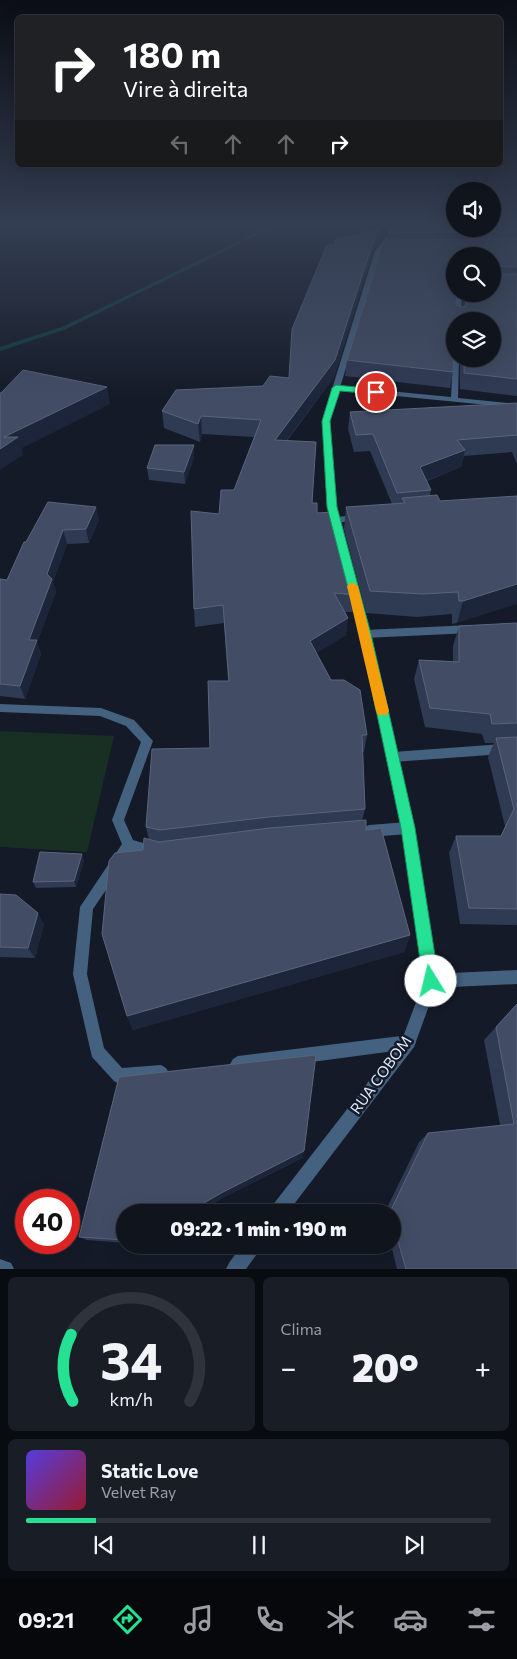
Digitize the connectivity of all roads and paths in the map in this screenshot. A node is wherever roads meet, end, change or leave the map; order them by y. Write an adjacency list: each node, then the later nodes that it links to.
1 (372, 282): 3 (street)
2 (456, 367): 4 (street)
3 (336, 388): 4 (street); 7 (street)
4 (454, 400): 5 (street)
5 (517, 406)
6 (373, 517): 7 (street)
7 (335, 520): 8 (street)
8 (340, 539)
9 (348, 567): 11 (street, RUA COBOM)
10 (479, 628): 11 (street)
11 (365, 634): 14 (street, RUA COBOM)
12 (0, 708): 17 (street)
13 (517, 748): 14 (street)
14 (393, 757): 15 (street, RUA COBOM)
15 (408, 828): 16 (street); 20 (street, RUA COBOM)
16 (358, 832)
17 (129, 845): 18 (street); 23 (street)
18 (172, 852)
19 (517, 977): 20 (street)
20 (431, 981): 21 (street, RUA COBOM)
21 (409, 1042): 22 (street); 24 (street, RUA COBOM)
22 (226, 1065)
23 (178, 1072)
24 (284, 1204)
25 (246, 1254): 28 (street)
26 (0, 1268): 27 (street)
27 (5, 1269)
28 (235, 1269)

